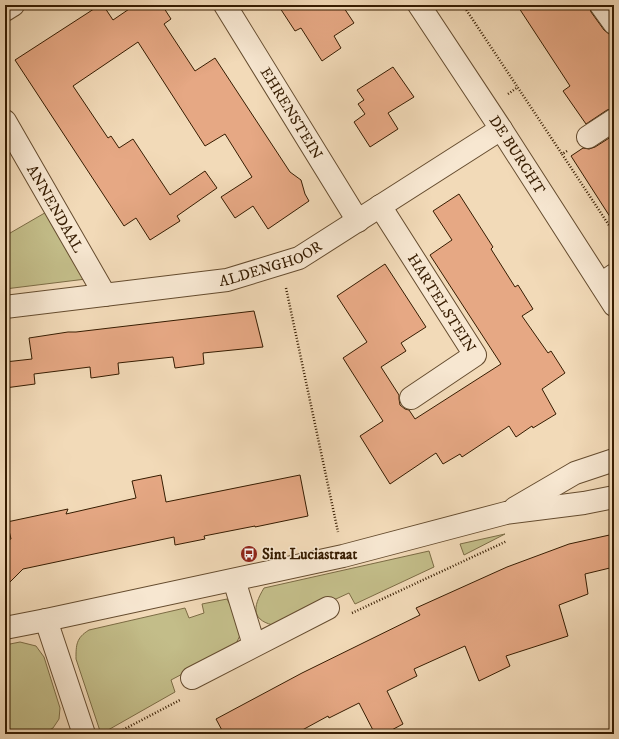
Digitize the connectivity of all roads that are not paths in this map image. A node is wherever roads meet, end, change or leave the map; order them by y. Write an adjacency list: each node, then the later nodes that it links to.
1 (13, 5): 5 (street)
2 (225, 5): 12 (street, EHRENSTEIN)
3 (419, 5): 9 (street, DE BURCHT)
4 (601, 5): 6 (street)
5 (5, 10)
6 (614, 23)
7 (614, 120): 10 (street)
8 (5, 121): 14 (street, ANNENDAAL)
9 (501, 129): 11 (street, ALDENGHOOR); 13 (street, DE BURCHT)
10 (588, 137)
11 (380, 206): 12 (street, ALDENGHOOR); 17 (street, HARTELSTEIN)
12 (358, 221): 14 (street, ALDENGHOOR)
13 (607, 280): 15 (street, DE BURCHT)
14 (105, 295): 16 (street, ALDENGHOOR)
15 (614, 305)
16 (5, 307)
17 (411, 398)
18 (614, 460): 20 (street)
19 (614, 497): 20 (street)
20 (506, 513): 21 (street)
21 (234, 580): 23 (street); 25 (street)
22 (328, 608): 25 (street)
23 (46, 620): 24 (street); 27 (street)
24 (5, 628)
25 (254, 645): 26 (street)
26 (192, 678)
27 (82, 733)

